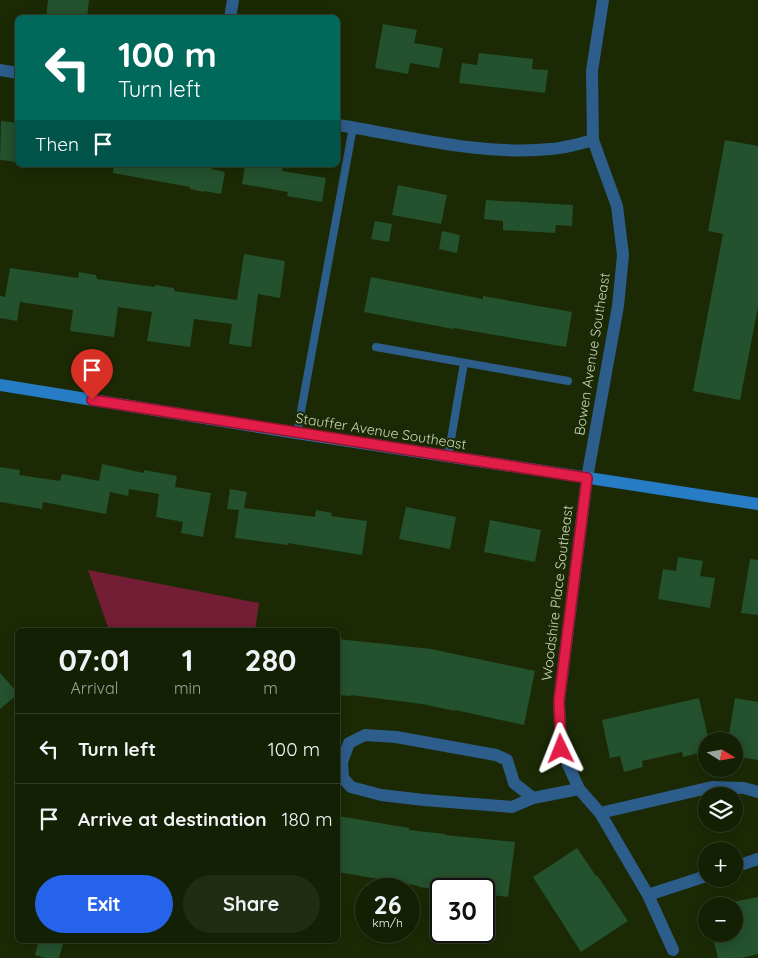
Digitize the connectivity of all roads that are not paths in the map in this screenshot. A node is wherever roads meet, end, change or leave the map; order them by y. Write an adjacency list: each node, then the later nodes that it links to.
1 (233, 0): 3 (street)
2 (603, 0): 8 (street, Bowen Avenue Southeast)
3 (230, 15)
4 (0, 70): 5 (street)
5 (15, 73)
6 (340, 125): 7 (street)
7 (353, 128): 8 (street); 13 (lane)
8 (593, 140): 15 (street, Bowen Avenue Southeast)
9 (376, 347): 10 (lane)
10 (464, 363): 11 (lane); 14 (lane)
11 (568, 381)
12 (0, 385): 13 (street, Stauffer Avenue Southeast)
13 (297, 433): 14 (street, Stauffer Avenue Southeast)
14 (448, 457): 15 (street, Stauffer Avenue Southeast)
15 (587, 478): 16 (street, Stauffer Avenue Southeast); 17 (street, Woodshire Place Southeast)
16 (758, 504)
17 (579, 788): 19 (street); 20 (street, Woodshire Place Southeast)
18 (758, 792): 20 (street)
19 (533, 798): 19 (street)
20 (600, 813): 24 (street, Woodshire Place Southeast)
21 (758, 859): 22 (street)
22 (743, 864)
23 (698, 879): 24 (street)
24 (648, 895): 25 (street, Woodshire Place Southeast)
25 (675, 954): 26 (street, Woodshire Place Southeast)
26 (662, 958)

